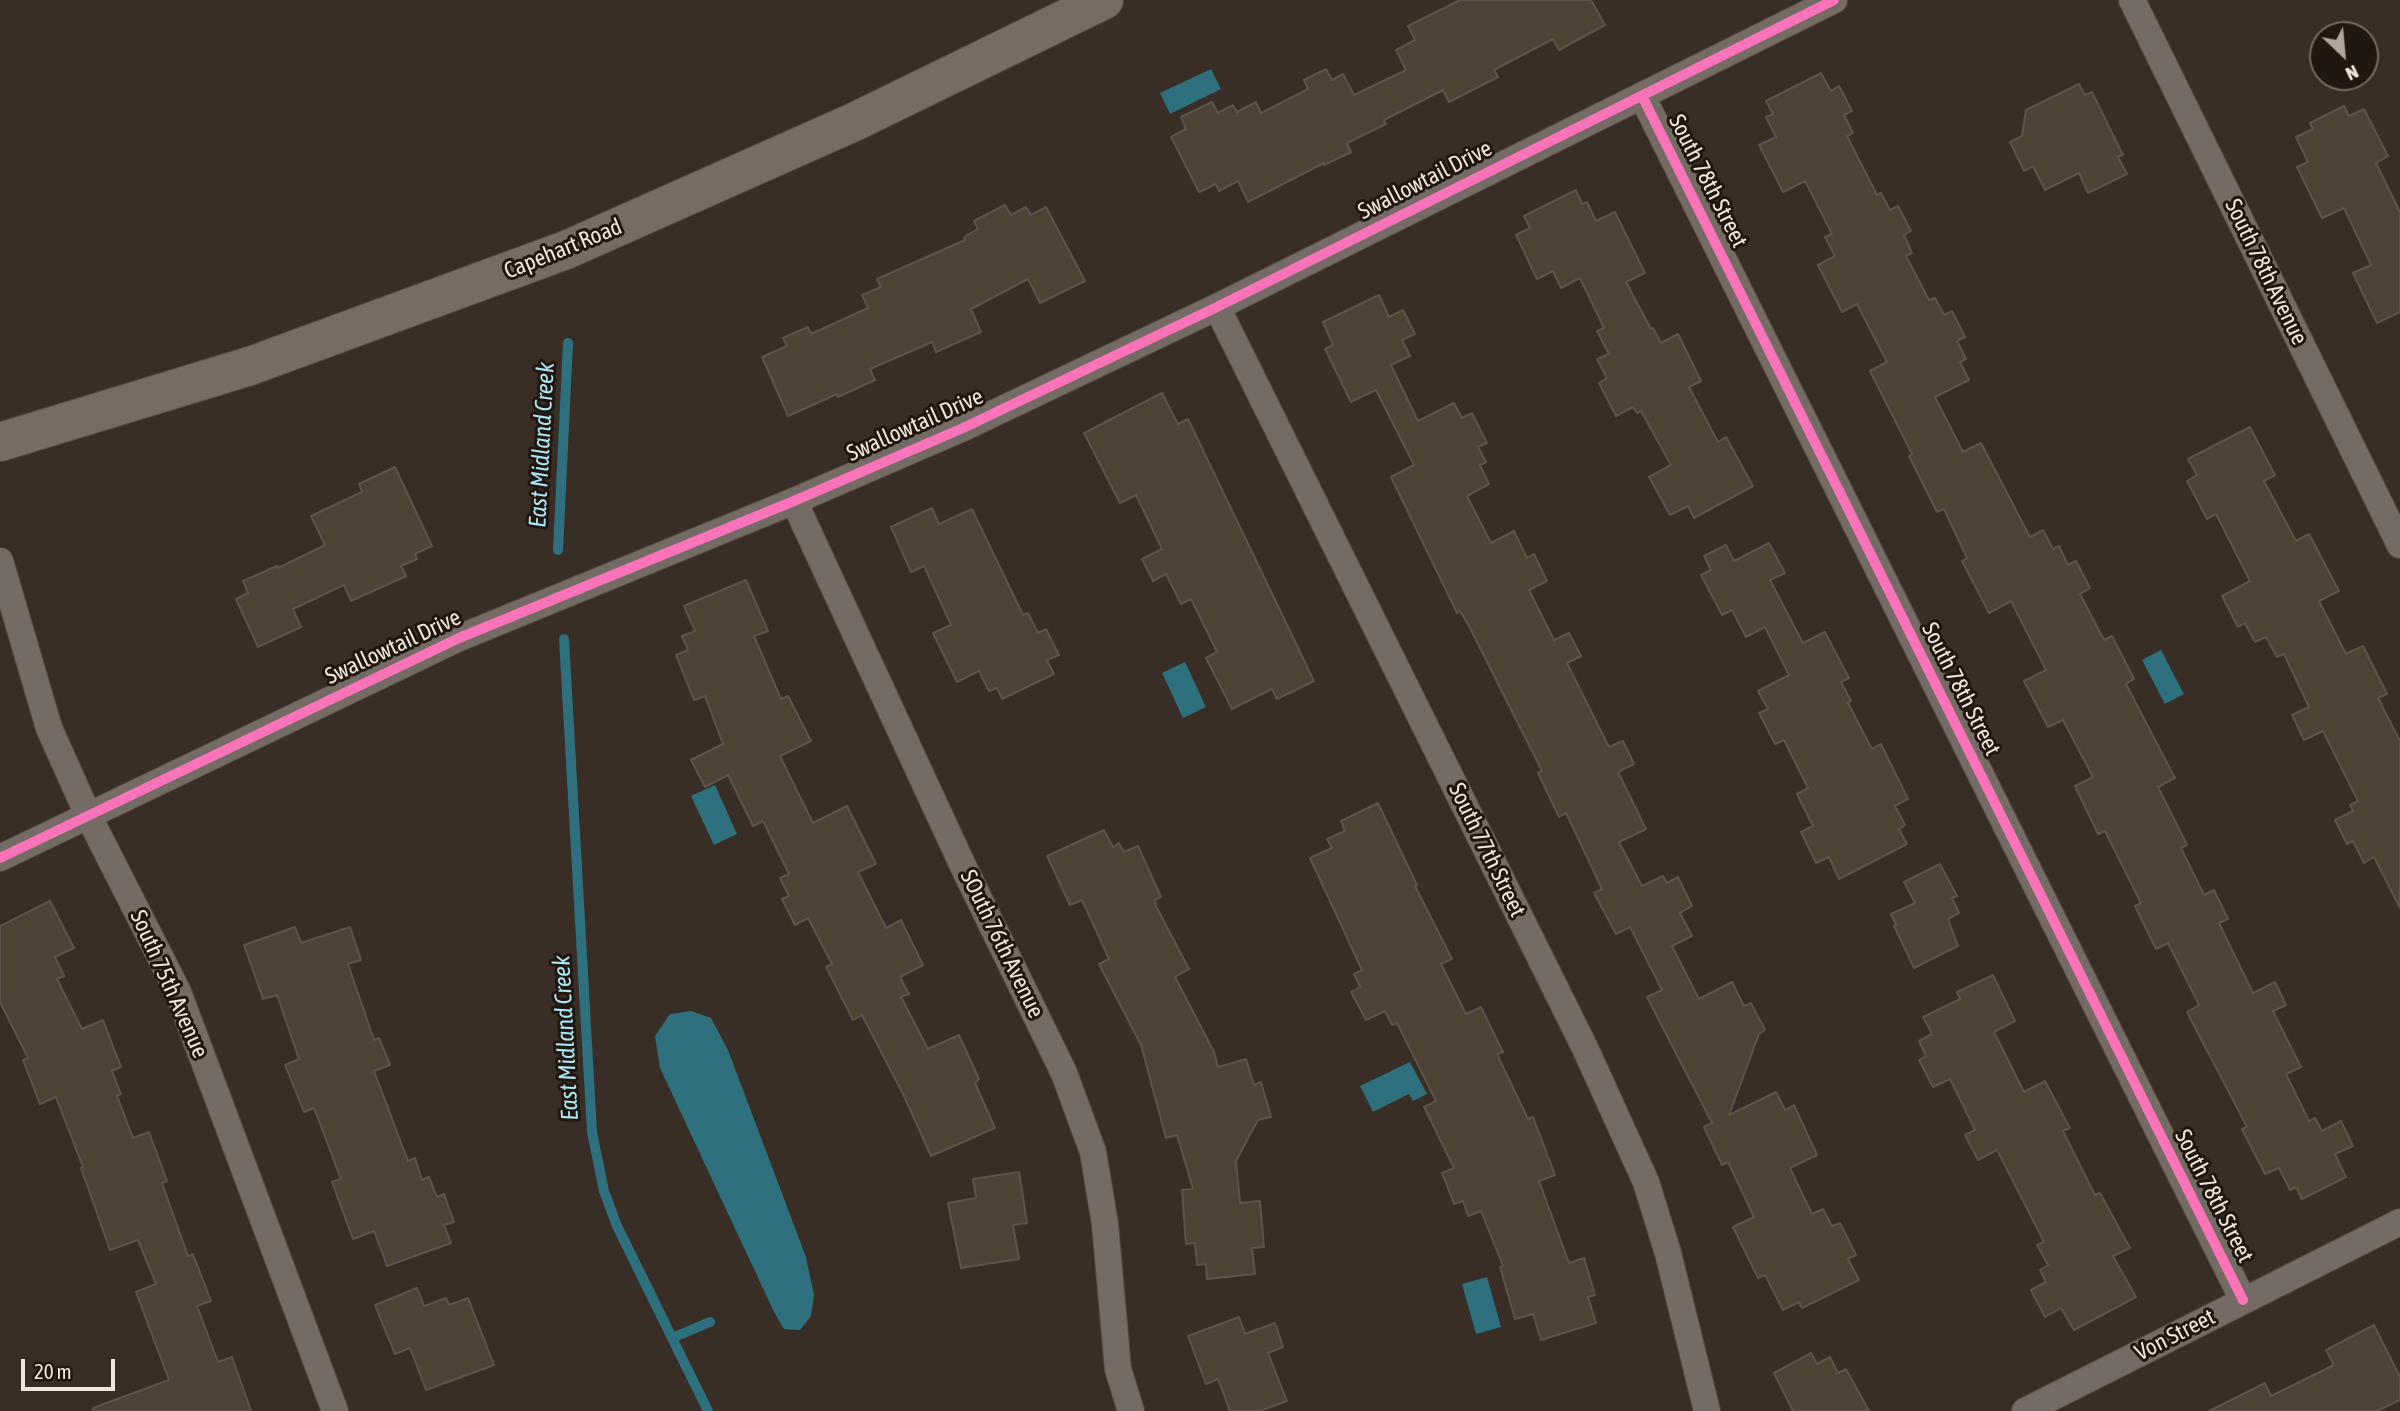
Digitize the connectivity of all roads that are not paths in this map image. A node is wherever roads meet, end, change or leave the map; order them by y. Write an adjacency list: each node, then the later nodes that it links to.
1 (1104, 0): 6 (street, Capehart Road)
2 (1834, 0): 4 (street, Swallowtail Drive)
3 (2132, 0): 8 (street, South 78th Avenue)
4 (1642, 96): 5 (street, Swallowtail Drive); 13 (street, South 78th Street)
5 (1217, 307): 7 (street, Swallowtail Drive); 16 (street, South 77th Street)
6 (0, 442)
7 (794, 501): 10 (street, Swallowtail Drive); 15 (street, SOuth 76th Avenue)
8 (2400, 545)
9 (0, 561): 10 (street, South 75th Avenue)
10 (88, 815): 11 (street, Swallowtail Drive); 14 (street, South 75th Avenue)
11 (0, 858)
12 (2400, 1222): 13 (street, Von Street)
13 (2243, 1300): 17 (street, Von Street)
14 (335, 1411)
15 (1131, 1411)
16 (1707, 1411)
17 (2025, 1411)

